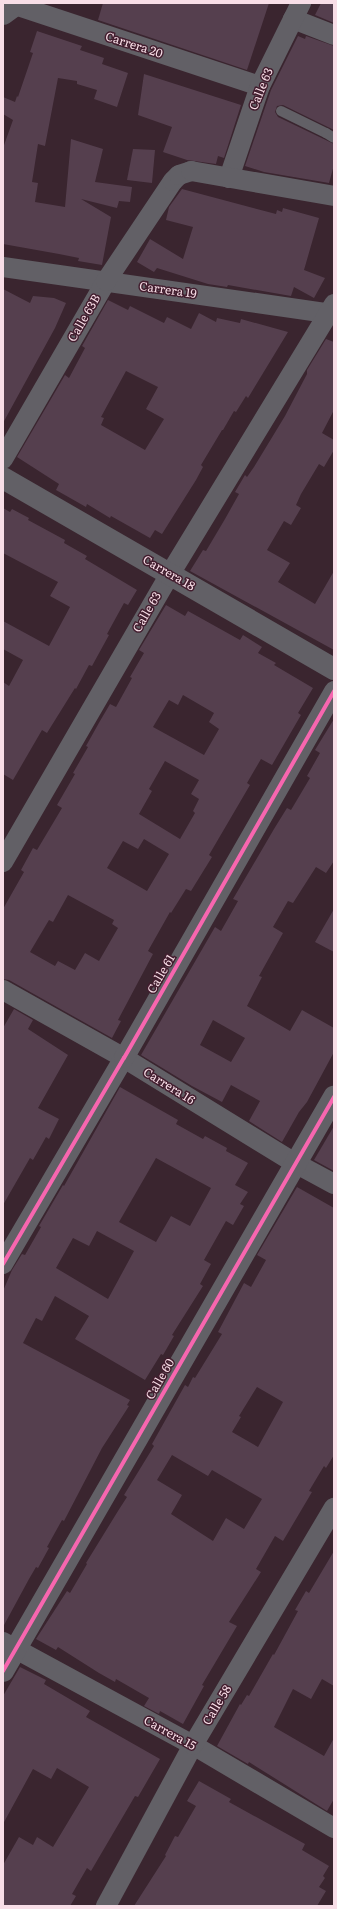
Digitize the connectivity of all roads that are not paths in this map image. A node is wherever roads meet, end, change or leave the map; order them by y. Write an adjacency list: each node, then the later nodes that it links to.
1 (12, 7): 4 (street, Carrera 20)
2 (297, 11): 3 (street); 4 (street, Calle 63)
3 (334, 35)
4 (260, 86): 7 (street, Calle 63)
5 (281, 111): 6 (lane)
6 (334, 138)
7 (229, 178): 8 (street); 10 (street, Calle 63B)
8 (334, 196)
9 (3, 266): 10 (street, Carrera 19)
10 (106, 281): 11 (street, Carrera 19); 12 (street, Calle 63B)
11 (333, 310): 14 (street, Calle 63)
12 (3, 459)
13 (3, 478): 14 (street, Carrera 18)
14 (170, 574): 15 (street, Carrera 18); 17 (street, Calle 63)
15 (334, 669)
16 (334, 691): 19 (street, Calle 61)
17 (3, 862)
18 (3, 990): 19 (street, Carrera 16)
19 (124, 1058): 21 (street, Carrera 16); 23 (street, Calle 61)
20 (334, 1097): 21 (street, Calle 60)
21 (295, 1163): 22 (street, Carrera 16); 25 (street, Calle 60)
22 (334, 1184)
23 (3, 1264)
24 (334, 1508): 27 (street, Calle 58)
25 (9, 1645): 26 (street, Calle 60); 27 (street, Carrera 15)
26 (3, 1671)
27 (194, 1745): 28 (street, Carrera 15); 29 (street, Calle 58)
28 (334, 1828)
29 (106, 1906)

